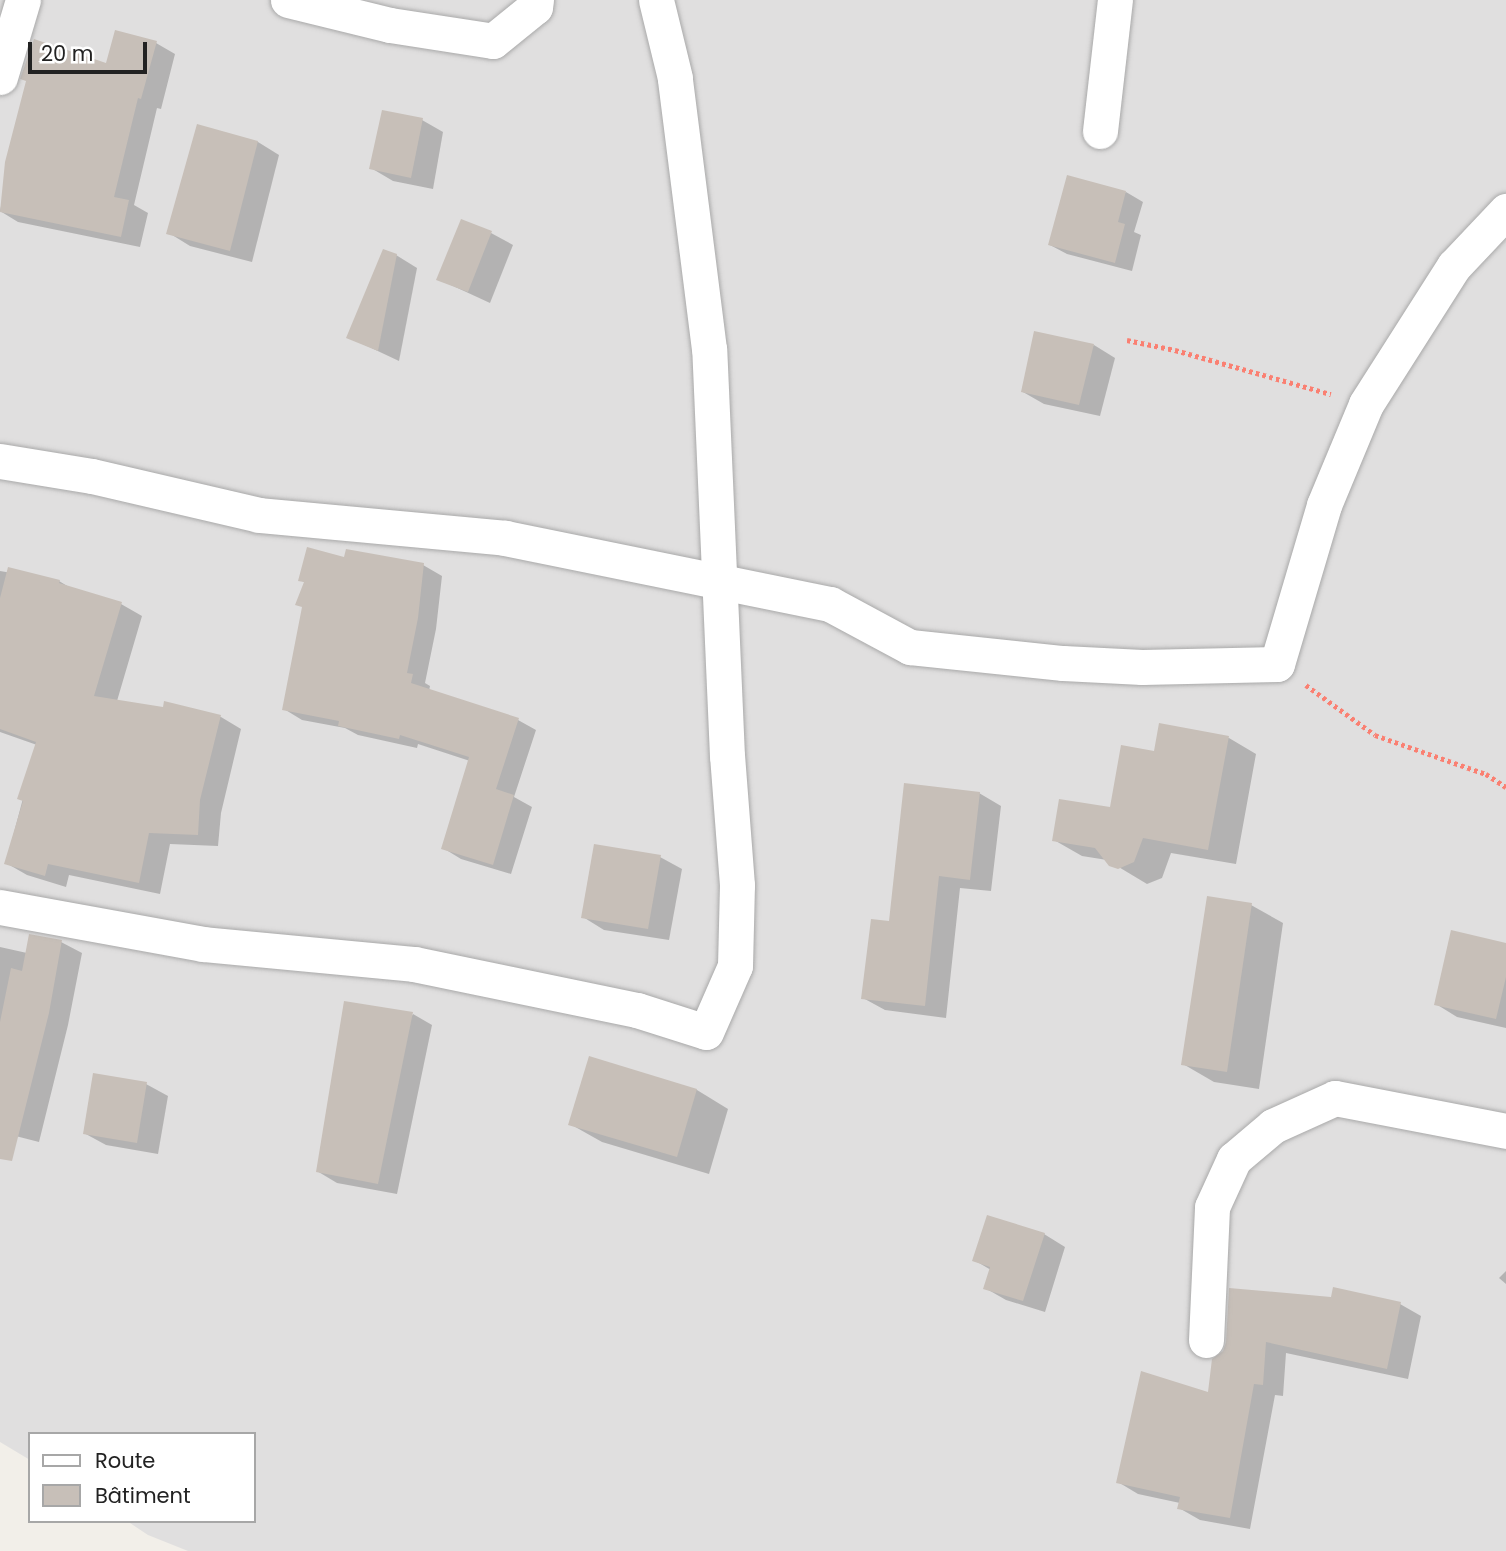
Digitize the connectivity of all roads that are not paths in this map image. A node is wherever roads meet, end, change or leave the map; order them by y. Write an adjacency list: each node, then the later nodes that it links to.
1 (23, 0): 6 (street)
2 (288, 0): 3 (street)
3 (536, 0)
4 (656, 0): 10 (street)
5 (1115, 0): 7 (street)
6 (0, 77)
7 (1100, 131)
8 (1506, 211): 10 (street)
9 (0, 461): 10 (street)
10 (721, 583): 11 (street)
11 (0, 907)
12 (1506, 1131): 13 (street)
13 (1206, 1339)

